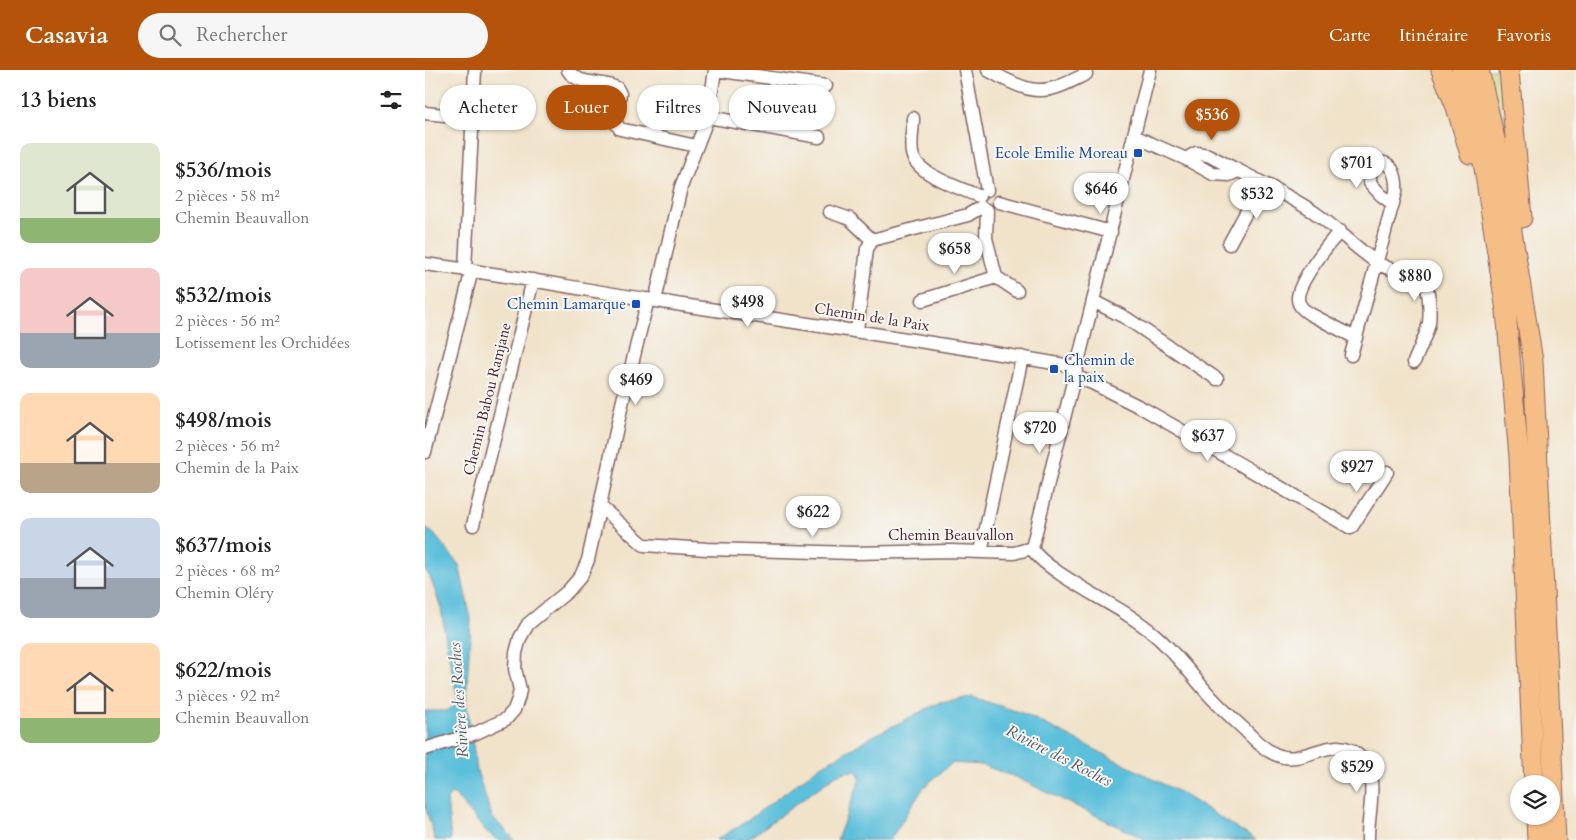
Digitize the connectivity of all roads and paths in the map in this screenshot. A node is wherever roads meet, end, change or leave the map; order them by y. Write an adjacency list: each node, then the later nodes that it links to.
1 (475, 70): 12 (street)
2 (568, 70): 23 (street)
3 (715, 70): 13 (street); 14 (street)
4 (965, 70): 25 (street)
5 (988, 70): 11 (street)
6 (1150, 70): 21 (street, Chemin Beauvallon)
7 (1441, 70): 41 (highway)
8 (1461, 70): 41 (highway)
9 (1479, 70): 46 (highway)
10 (1509, 70): 46 (highway)
11 (1086, 74)
12 (474, 85)
13 (713, 85)
14 (819, 85)
15 (425, 113): 16 (street)
16 (440, 115)
17 (913, 118): 25 (street)
18 (719, 119): 22 (street)
19 (473, 130): 34 (street)
20 (703, 130): 23 (street)
21 (1134, 136): 24 (street); 29 (street, Chemin Beauvallon)
22 (819, 137)
23 (696, 146): 38 (street)
24 (1262, 183): 28 (street); 31 (street)
25 (984, 201): 29 (street); 30 (street); 35 (street)
26 (1393, 204): 32 (street)
27 (830, 212): 30 (street)
28 (1340, 231): 32 (street); 43 (street)
29 (1111, 232): 40 (street, Chemin Beauvallon)
30 (872, 240): 42 (street)
31 (1229, 244)
32 (1377, 263): 43 (street); 47 (street)
33 (425, 264): 34 (street, Chemin de la Paix)
34 (468, 270): 36 (street, Chemin de la Paix); 50 (street)
35 (996, 277): 37 (street); 39 (street)
36 (533, 280): 38 (street, Chemin de la Paix); 53 (street, Chemin Babou Ramjane)
37 (1017, 291)
38 (652, 300): 42 (street, Chemin de la Paix); 52 (street)
39 (923, 300)
40 (1093, 301): 48 (street, Chemin Beauvallon); 49 (street)
41 (1506, 311): 57 (highway)
42 (857, 330): 45 (street, Chemin de la Paix)
43 (1356, 338): 44 (street)
44 (1351, 356)
45 (1022, 357): 48 (street, Chemin de la Paix); 55 (street)
46 (1533, 361): 61 (highway)
47 (1414, 362)
48 (1075, 371): 51 (street, Chemin de la Paix); 54 (street, Chemin Beauvallon)
49 (1217, 379)
50 (425, 452)
51 (1387, 472)
52 (601, 507): 55 (street, Chemin Beauvallon); 56 (street)
53 (473, 525)
54 (1032, 548): 55 (street, Chemin Beauvallon); 59 (street)
55 (981, 552)
56 (425, 750)
57 (1535, 775)
58 (1536, 825): 60 (highway)
59 (1368, 840)
60 (1537, 840)
61 (1557, 840)

